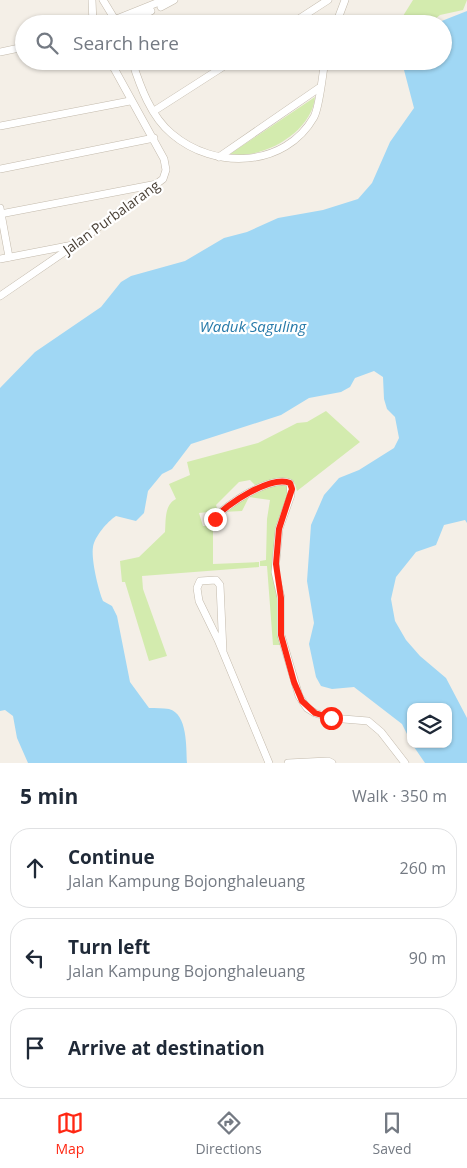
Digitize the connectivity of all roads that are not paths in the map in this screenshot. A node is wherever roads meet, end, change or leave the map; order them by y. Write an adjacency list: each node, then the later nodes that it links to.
1 (92, 0): 7 (street)
2 (103, 0): 8 (street)
3 (164, 0): 9 (street)
4 (174, 0): 10 (street)
5 (328, 0): 11 (street)
6 (345, 0): 12 (street)
7 (93, 15)
8 (113, 15)
9 (133, 15)
10 (136, 15)
11 (305, 15)
12 (339, 15)
13 (15, 44): 14 (street)
14 (0, 47)
15 (15, 49): 16 (street)
16 (0, 52)
17 (114, 70): 22 (street, Jalan Purbalarang)
18 (135, 70): 23 (street)
19 (218, 70): 23 (street)
20 (323, 70): 21 (street)
21 (319, 88): 26 (street); 26 (street)
22 (130, 101): 24 (street); 25 (street, Jalan Purbalarang)
23 (154, 111): 26 (street)
24 (0, 126)
25 (154, 138): 27 (street); 28 (street, Jalan Purbalarang)
26 (218, 157)
27 (0, 169)
28 (160, 183): 29 (street); 30 (street, Jalan Purbalarang)
29 (0, 212): 31 (street)
30 (76, 244): 31 (street); 33 (street, Jalan Purbalarang)
31 (10, 257): 32 (street)
32 (0, 259)
33 (0, 296)
34 (215, 519): 39 (street)
35 (223, 652): 35 (street); 36 (street)
36 (269, 763)
37 (288, 763): 38 (street)
38 (332, 763)
39 (405, 763)

